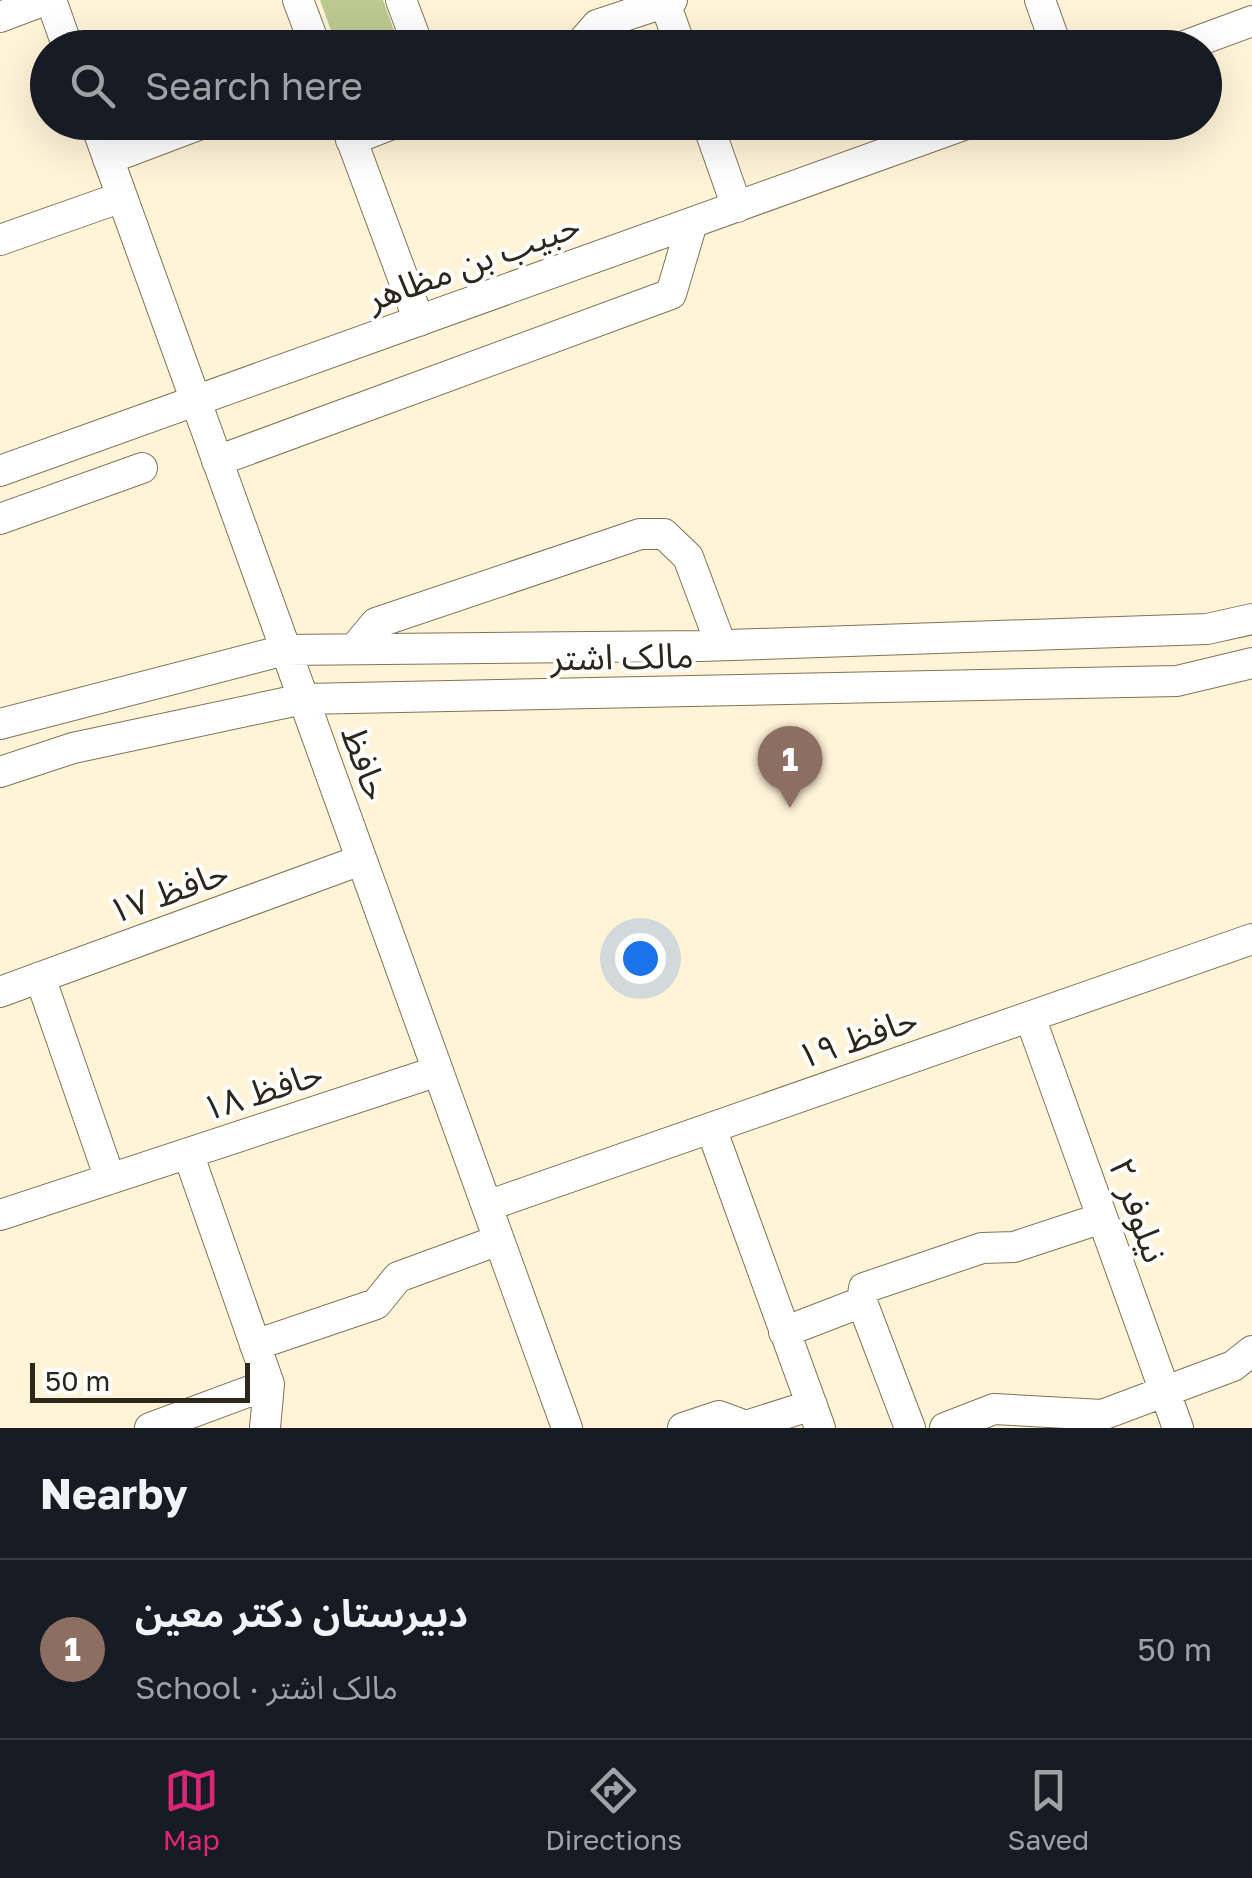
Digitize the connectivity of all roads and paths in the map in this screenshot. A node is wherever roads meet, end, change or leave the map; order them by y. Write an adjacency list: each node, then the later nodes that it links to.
1 (48, 0): 6 (street); 8 (street)
2 (298, 0): 9 (street)
3 (402, 0): 10 (street)
4 (1040, 0): 13 (street)
5 (667, 1): 11 (street); 12 (street)
6 (0, 17)
7 (1252, 20): 14 (street)
8 (60, 30)
9 (309, 30)
10 (413, 30)
11 (593, 30)
12 (676, 30)
13 (1051, 30)
14 (1222, 31)
15 (101, 140): 20 (street, حافظ)
16 (158, 140): 20 (street)
17 (351, 140): 25 (street)
18 (713, 140): 22 (street)
19 (922, 140): 22 (street, حبیب بن مظاهر)
20 (108, 159): 21 (street, حافظ)
21 (122, 197): 24 (street); 26 (street, حافظ)
22 (737, 207): 23 (street, حبیب بن مظاهر)
23 (692, 223): 25 (street, حبیب بن مظاهر); 27 (street)
24 (0, 240)
25 (419, 321): 26 (street, حبیب بن مظاهر)
26 (196, 401): 27 (street, حافظ); 29 (street, حبیب بن مظاهر)
27 (217, 461): 34 (street, حافظ)
28 (142, 468): 30 (street)
29 (0, 471)
30 (0, 519)
31 (1252, 619): 32 (street, مالک اشتر)
32 (722, 646): 33 (street, مالک اشتر); 33 (street)
33 (354, 649): 34 (street, مالک اشتر)
34 (285, 650): 36 (street, حافظ); 37 (street, مالک اشتر)
35 (1252, 663): 36 (street, مالک اشتر)
36 (303, 698): 38 (street, مالک اشتر); 39 (street, حافظ)
37 (0, 724)
38 (0, 772)
39 (361, 860): 41 (street, حافظ ۱۷); 44 (street, حافظ)
40 (1252, 939): 43 (street, حافظ ۱۹)
41 (40, 977): 42 (street, حافظ ۱۷); 47 (street)
42 (0, 992)
43 (1030, 1016): 45 (street, حافظ ۱۹); 50 (street, نیلوفر ۲)
44 (438, 1072): 46 (street, حافظ ۱۸); 48 (street, حافظ)
45 (712, 1128): 48 (street, حافظ ۱۹); 53 (street)
46 (188, 1153): 47 (street, حافظ ۱۸); 54 (street)
47 (110, 1179): 49 (street, حافظ ۱۸)
48 (486, 1206): 51 (street, حافظ)
49 (0, 1214)
50 (1102, 1218): 52 (street); 57 (street, نیلوفر ۲)
51 (499, 1240): 54 (street); 61 (street, حافظ)
52 (862, 1302): 53 (street); 63 (street)
53 (784, 1332): 58 (street)
54 (255, 1345): 56 (street)
55 (1252, 1351): 57 (street)
56 (269, 1384): 59 (street); 60 (street)
57 (1165, 1392): 64 (street); 65 (street, نیلوفر ۲)
58 (816, 1417): 62 (street)
59 (150, 1428)
60 (264, 1428)
61 (566, 1428)
62 (684, 1428)
63 (910, 1428)
64 (945, 1428)
65 (1178, 1428)

